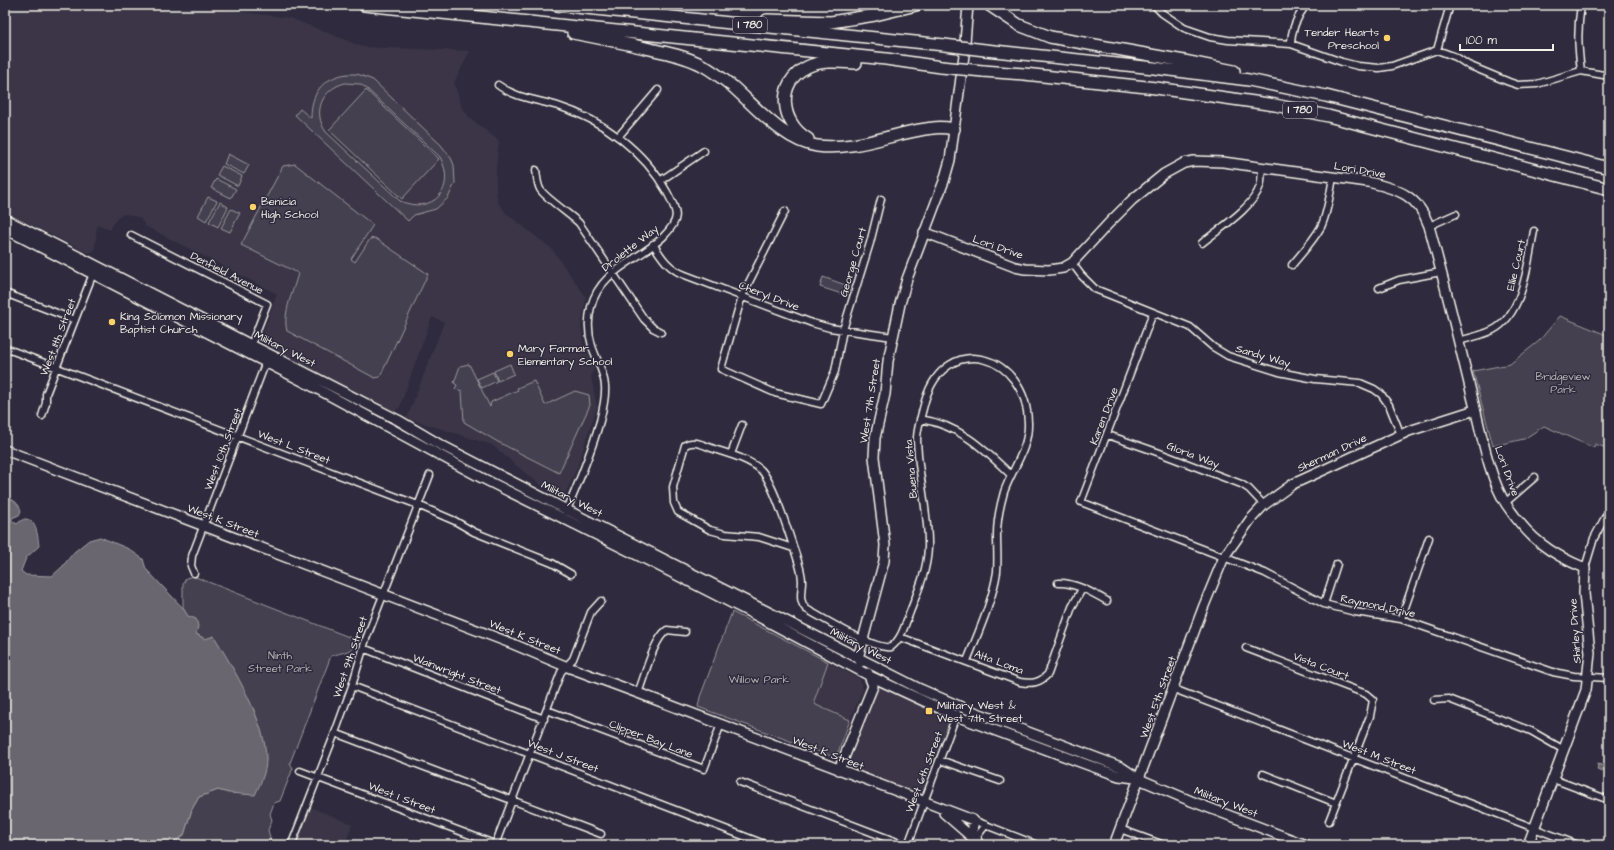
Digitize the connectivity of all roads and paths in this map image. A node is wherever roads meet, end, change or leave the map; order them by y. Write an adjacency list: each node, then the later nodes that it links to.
1 (364, 5): 11 (highway, I 780)
2 (556, 5): 10 (highway, I 780)
3 (916, 5): 10 (highway)
4 (968, 5): 20 (street, West 7th Street)
5 (989, 5): 18 (highway)
6 (1154, 5): 12 (street)
7 (1306, 5): 12 (street)
8 (1450, 5): 13 (street)
9 (1581, 5): 15 (street)
10 (678, 18): 18 (highway, I 780, bridge)
11 (516, 21): 14 (highway, I 780); 22 (highway)
12 (1291, 44): 13 (street)
13 (1437, 50): 15 (street)
14 (898, 62): 22 (highway); 29 (highway, I 780, bridge)
15 (1581, 72): 16 (street)
16 (1609, 76)
17 (498, 85): 21 (street, Drolette Way)
18 (1290, 88): 25 (highway, I 780)
19 (658, 90): 21 (street)
20 (954, 129): 22 (highway); 37 (street, West 7th Street)
21 (618, 137): 28 (street, Drolette Way)
22 (825, 146)
23 (704, 151): 28 (street)
24 (1262, 167): 27 (street, Lori Drive); 39 (street); 41 (street, Lori Drive)
25 (1609, 168)
26 (536, 170): 45 (street)
27 (1333, 177): 34 (street, Lori Drive); 42 (street)
28 (660, 181): 40 (street, Drolette Way)
29 (1609, 189)
30 (881, 199): 51 (street, George Court)
31 (785, 211): 48 (street)
32 (1456, 214): 34 (street)
33 (5, 219): 43 (street, Military West)
34 (1429, 226): 44 (street, Lori Drive)
35 (5, 229): 43 (street, Military West)
36 (1534, 231): 54 (street, Ellie Court)
37 (924, 232): 41 (street, Lori Drive); 53 (street, West 7th Street)
38 (131, 235): 56 (street, Denfield Avenue)
39 (1202, 243)
40 (653, 244): 45 (street, Drolette Way); 48 (street, Cheryl Drive)
41 (1072, 263): 49 (street, Sandy Way)
42 (1292, 265)
43 (94, 270): 50 (street, West 11th Street); 56 (street, Military West)
44 (1441, 272): 46 (street); 54 (street, Lori Drive)
45 (612, 274): 52 (street); 76 (street, Drolette Way)
46 (1379, 288)
47 (5, 293): 50 (street)
48 (742, 296): 51 (street, Cheryl Drive); 51 (street, George Court)
49 (1153, 313): 63 (street, Sandy Way); 64 (street, Karen Drive)
50 (75, 320): 58 (street, West 11th Street)
51 (844, 330): 53 (street, Cheryl Drive)
52 (662, 332)
53 (893, 337): 94 (street, West 7th Street)
54 (1458, 341): 59 (street, Lori Drive)
55 (5, 348): 58 (street, West L Street)
56 (250, 349): 57 (street, Military West)
57 (268, 358): 65 (street, West 10th Street); 76 (street, Military West)
58 (56, 367): 60 (street, West 11th Street); 65 (street, West L Street)
59 (1475, 410): 63 (street, Sherman Drive); 71 (street, Lori Drive)
60 (42, 416)
61 (920, 419): 69 (street); 69 (street, Buena Vista); 93 (street, Buena Vista)
62 (742, 426): 67 (street)
63 (1401, 435): 73 (street, Sherman Drive)
64 (1108, 436): 73 (street, Gloria Way); 75 (street, Karen Drive)
65 (238, 437): 72 (street, West L Street); 77 (street, West 10th Street)
66 (5, 450): 77 (street, West K Street)
67 (731, 454): 79 (street); 79 (street)
68 (430, 475): 72 (street, West 9th Street)
69 (1011, 475): 98 (street, Buena Vista)
70 (1535, 477): 71 (street)
71 (1505, 503): 82 (street, Lori Drive)
72 (418, 505): 84 (street, West L Street); 87 (street, West 9th Street)
73 (1264, 505): 80 (street, Sherman Drive)
74 (1609, 510): 82 (street, Shirley Drive)
75 (1105, 512): 80 (street, Raymond Drive)
76 (566, 514): 97 (street, Military West); 100 (street, Military West)
77 (204, 527): 83 (street, West 10th Street); 87 (street, West K Street)
78 (1429, 538): 91 (street)
79 (793, 548): 94 (street)
80 (1224, 557): 90 (street, Raymond Drive); 104 (street, West 5th Street)
81 (1337, 564): 90 (street)
82 (1585, 568): 101 (street, Shirley Drive)
83 (194, 573)
84 (571, 574)
85 (1058, 583): 86 (street)
86 (1082, 589): 89 (street); 98 (street, Alta Loma)
87 (383, 595): 95 (street, West 9th Street); 99 (street, West K Street)
88 (601, 601): 99 (street)
89 (1107, 601)
90 (1324, 604): 91 (street, Raymond Drive)
91 (1401, 618): 101 (street, Raymond Drive)
92 (685, 632): 105 (street)
93 (900, 636): 94 (street); 98 (street, Alta Loma)
94 (863, 639): 97 (street, West 7th Street)
95 (363, 648): 103 (street, West 9th Street); 110 (street, Wainwright Street)
96 (1246, 648): 115 (street, Vista Court)
97 (858, 658): 100 (street); 107 (street, Military West)
98 (967, 661)
99 (565, 666): 105 (street, West K Street); 108 (street)
100 (870, 676): 109 (street, Military West); 117 (street)
101 (1588, 678): 102 (street, Raymond Drive); 113 (street, Shirley Drive)
102 (1609, 678)
103 (352, 686): 112 (street, West 9th Street); 114 (street, West J Street)
104 (1174, 689): 115 (street, West M Street); 121 (street, West 5th Street)
105 (638, 693): 111 (street, West K Street)
106 (1434, 700): 113 (street)
107 (959, 706): 109 (street, West 6th Street); 121 (street, Military West)
108 (547, 710): 110 (street); 111 (street, Clipper Bay Lane)
109 (956, 716): 116 (street, West 6th Street); 121 (street, Military West)
110 (544, 719): 114 (street)
111 (721, 724): 117 (street, West K Street)
112 (335, 733): 120 (street, West 9th Street); 125 (street)
113 (1564, 750): 122 (street, Shirley Drive)
114 (529, 754): 125 (street); 139 (street, West J Street)
115 (1354, 758): 128 (street); 134 (street, West M Street)
116 (940, 760): 123 (street); 127 (street, West 6th Street)
117 (839, 770): 127 (street, West K Street)
118 (300, 771): 120 (street, West I Street)
119 (1263, 774): 128 (street)
120 (318, 777): 137 (street, West 9th Street); 138 (street, West I Street)
121 (1139, 779): 133 (street, West 5th Street); 144 (street, Military West)
122 (1553, 779): 126 (street); 134 (street, Shirley Drive)
123 (1000, 781)
124 (740, 782): 140 (street)
125 (511, 799): 135 (street); 138 (street)
126 (1609, 800)
127 (924, 802): 129 (street, West K Street); 140 (street, West 6th Street)
128 (1336, 803): 131 (street)
129 (936, 807): 130 (street, West K Street); 136 (street)
130 (973, 820): 132 (street, West K Street); 136 (street)
131 (1329, 821)
132 (986, 825): 136 (street); 141 (street, West K Street)
133 (1120, 829): 142 (street, West 5th Street); 143 (street)
134 (1534, 829): 145 (street, Shirley Drive); 146 (street, West M Street)
135 (601, 834)
136 (979, 843)
137 (290, 845)
138 (496, 845)
139 (767, 845)
140 (907, 845)
141 (1037, 845)
142 (1114, 845)
143 (1164, 845)
144 (1306, 845)
145 (1528, 845)
146 (1578, 845)

